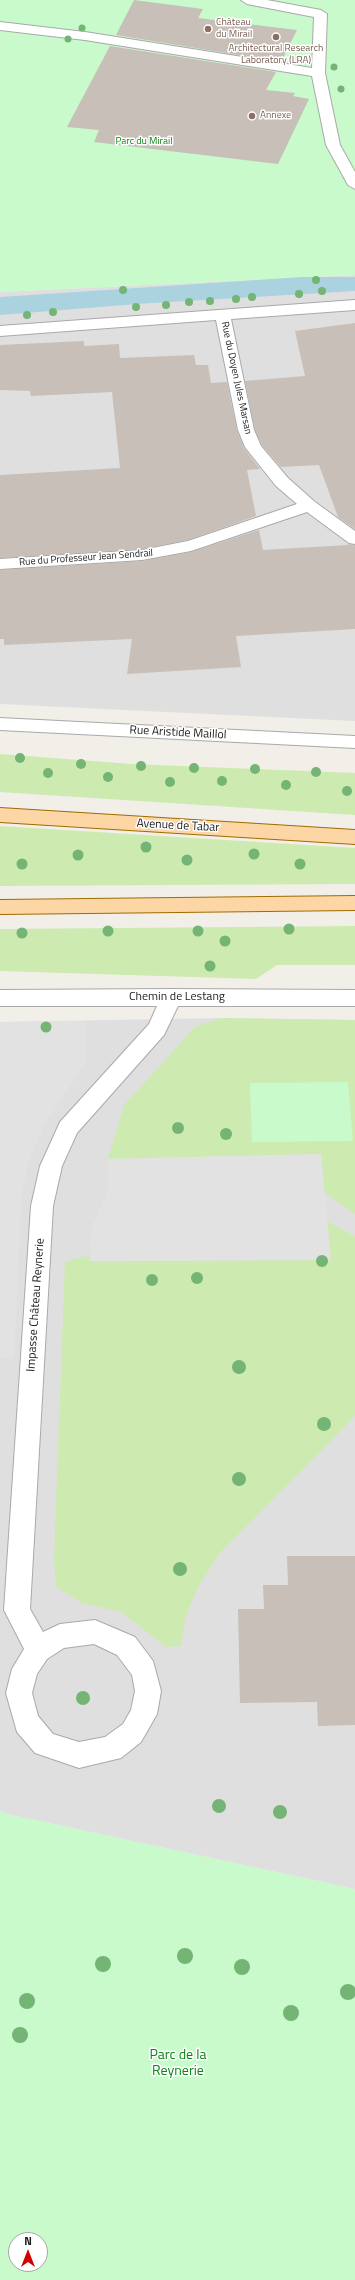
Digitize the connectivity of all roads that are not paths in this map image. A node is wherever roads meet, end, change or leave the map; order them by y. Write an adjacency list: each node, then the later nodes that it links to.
1 (247, 0): 3 (street)
2 (0, 26): 3 (street)
3 (318, 73): 4 (street)
4 (355, 185)
5 (355, 305): 6 (street)
6 (222, 314): 7 (street); 8 (street, Rue du Doyen Jules Marsan)
7 (0, 331)
8 (309, 506): 9 (street, Rue du Doyen Jules Marsan); 10 (street, Rue du Professeur Jean Sendrail)
9 (355, 539)
10 (0, 564)
11 (0, 724): 12 (street, Rue Aristide Maillol)
12 (355, 742)
13 (0, 815): 14 (main road, Avenue de Tabar)
14 (355, 837)
15 (355, 903): 16 (main road)
16 (0, 907)
17 (172, 997): 18 (street, Chemin de Lestang); 19 (street, Chemin de Lestang); 20 (street, Impasse Château Reynerie)
18 (0, 998)
19 (355, 998)
20 (38, 1650): 20 (street)

